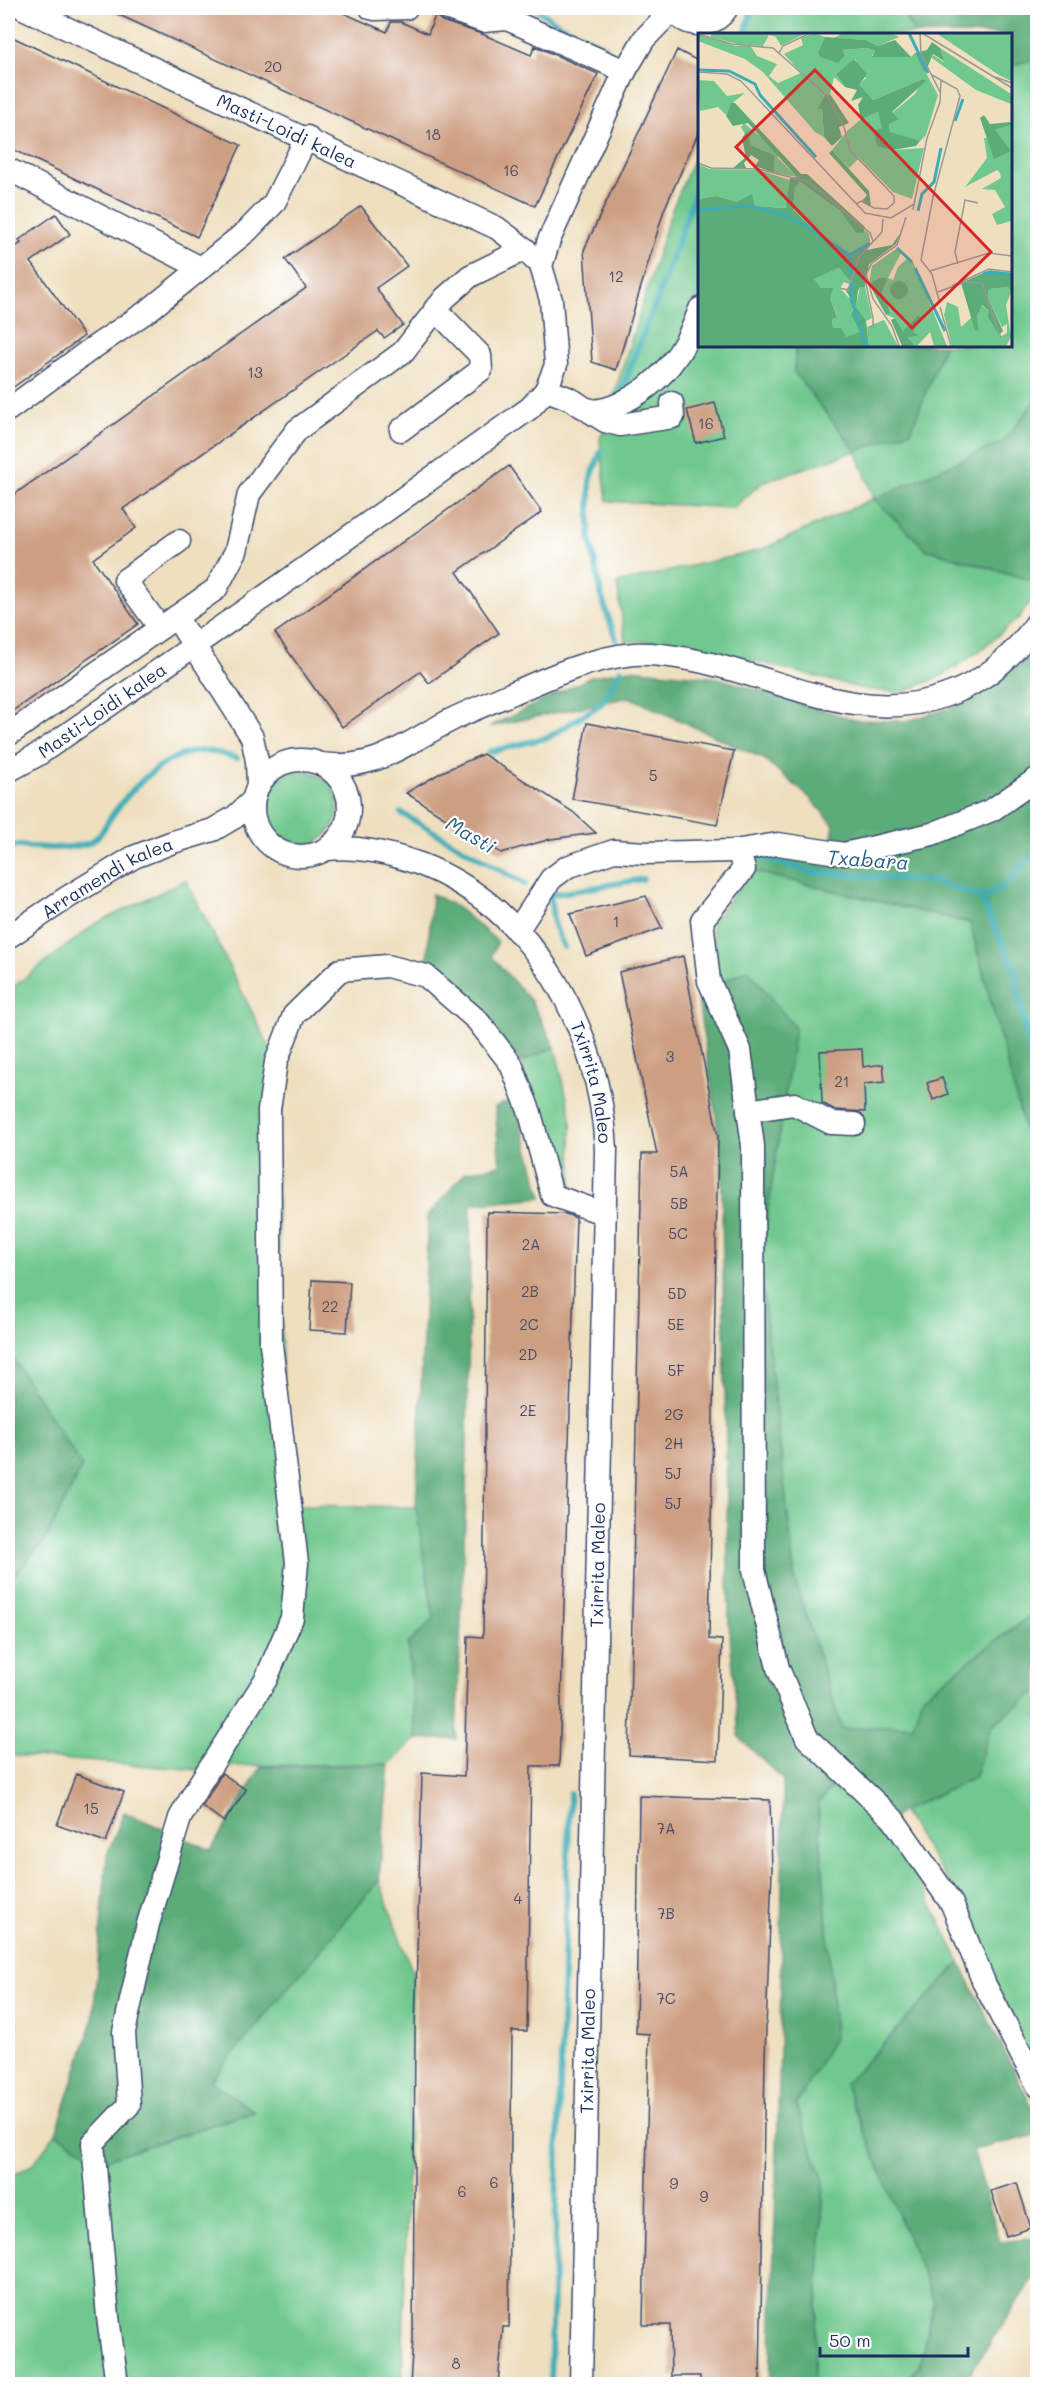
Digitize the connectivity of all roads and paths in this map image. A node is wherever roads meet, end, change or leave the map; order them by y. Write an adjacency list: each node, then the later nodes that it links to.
1 (23, 8): 9 (street, Masti-Loidi kalea)
2 (371, 8): 3 (street)
3 (406, 8)
4 (446, 8): 7 (street)
5 (727, 8): 6 (street)
6 (671, 9): 8 (street)
7 (500, 13): 8 (street)
8 (625, 71): 12 (street)
9 (306, 137): 11 (street, Masti-Loidi kalea); 13 (street)
10 (8, 170): 13 (street)
11 (525, 249): 12 (street, Masti-Loidi kalea); 14 (street)
12 (541, 266): 16 (street, Masti-Loidi kalea)
13 (201, 268): 18 (street)
14 (435, 309): 20 (street); 23 (street)
15 (698, 313): 19 (street)
16 (546, 390): 19 (street); 25 (street, Masti-Loidi kalea)
17 (672, 403): 19 (street)
18 (8, 410)
19 (588, 410)
20 (401, 430)
21 (179, 541): 23 (street)
22 (1038, 621): 24 (street)
23 (168, 623): 25 (street); 26 (street)
24 (1030, 642): 28 (street)
25 (194, 645): 27 (street); 31 (street, Masti-Loidi kalea)
26 (8, 735)
27 (252, 737): 29 (street); 33 (street)
28 (384, 757): 30 (street); 34 (street)
29 (291, 760): 30 (street); 33 (street)
30 (321, 764): 34 (street)
31 (8, 771)
32 (1038, 778): 39 (street)
33 (255, 793): 36 (street); 37 (street)
34 (348, 797): 35 (street)
35 (348, 820): 38 (street); 40 (street, Txirrita Maleo)
36 (213, 830): 37 (street); 42 (street, Arramendi kalea)
37 (269, 845): 38 (street)
38 (327, 849): 40 (street, Txirrita Maleo)
39 (734, 851): 41 (street); 43 (street)
40 (379, 852): 41 (street, Txirrita Maleo)
41 (517, 931): 45 (street, Txirrita Maleo)
42 (8, 937)
43 (748, 1111): 44 (street); 46 (street)
44 (854, 1124)
45 (605, 1214): 47 (street); 48 (street, Txirrita Maleo)
46 (1038, 2086)
47 (117, 2385)
48 (581, 2385)

